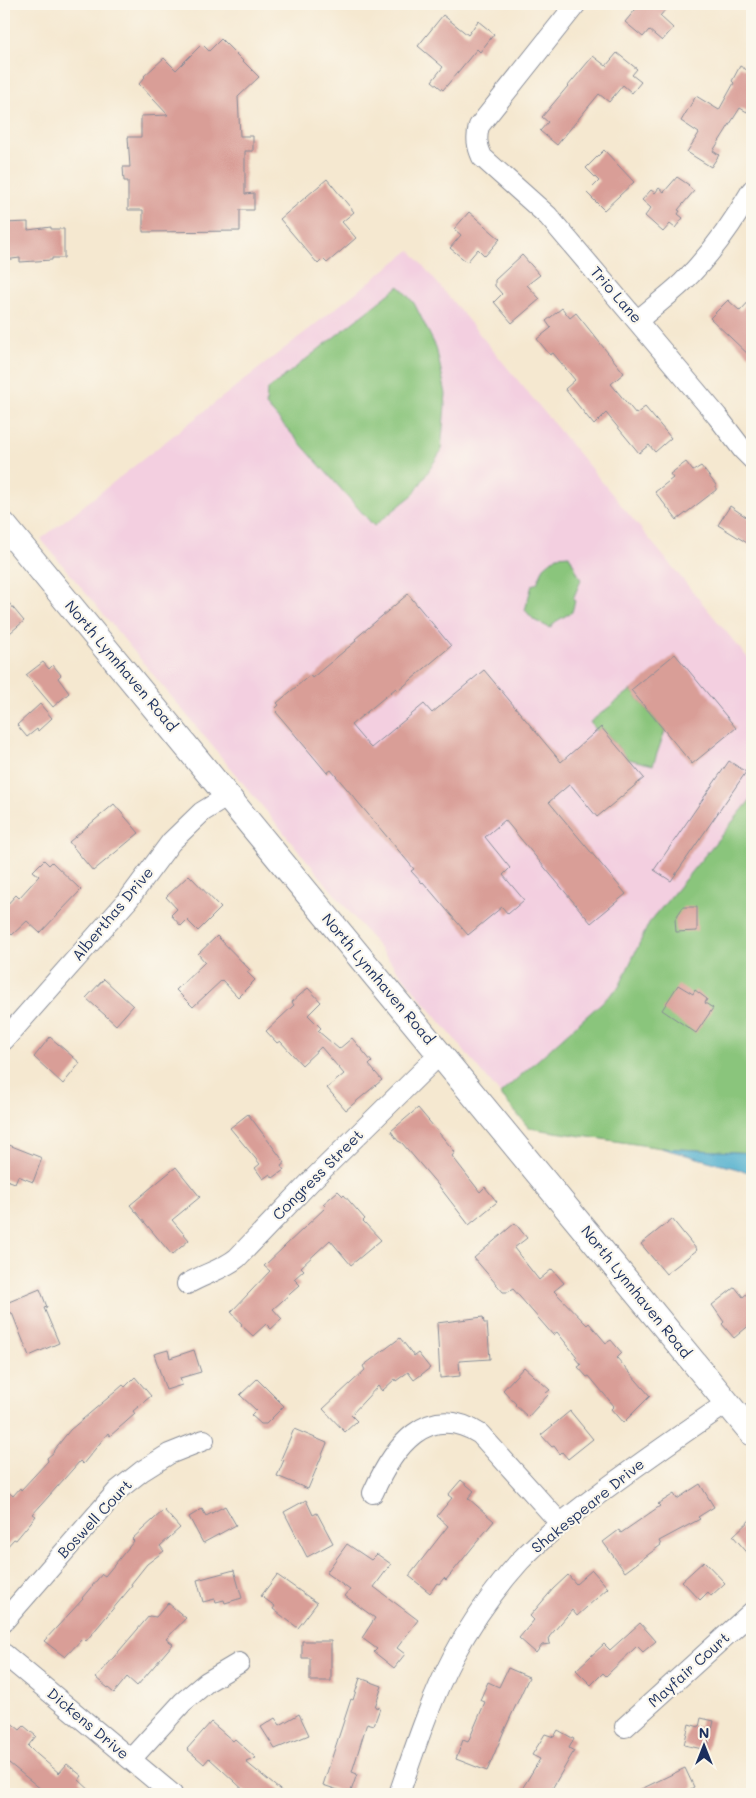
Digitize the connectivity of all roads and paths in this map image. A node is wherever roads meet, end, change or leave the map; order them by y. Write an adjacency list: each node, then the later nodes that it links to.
1 (576, 4): 3 (street, Trio Lane)
2 (752, 190): 3 (street)
3 (638, 321): 4 (street, Trio Lane)
4 (752, 459)
5 (7, 536): 6 (street, North Lynnhaven Road)
6 (228, 796): 7 (street, Alberthas Drive); 8 (street, North Lynnhaven Road)
7 (4, 1040)
8 (440, 1054): 9 (street, Congress Street); 10 (street, North Lynnhaven Road)
9 (188, 1284)
10 (727, 1403): 11 (street, North Lynnhaven Road); 14 (street, Shakespeare Drive)
11 (752, 1433)
12 (204, 1440): 16 (street, Boswell Court)
13 (373, 1493): 14 (street)
14 (561, 1524): 22 (street, Shakespeare Drive)
15 (752, 1612): 19 (street, Mayfair Court)
16 (4, 1621)
17 (4, 1654): 20 (street, Dickens Drive)
18 (238, 1662): 20 (street)
19 (626, 1727)
20 (131, 1759): 21 (street, Dickens Drive)
21 (172, 1794)
22 (399, 1794)

